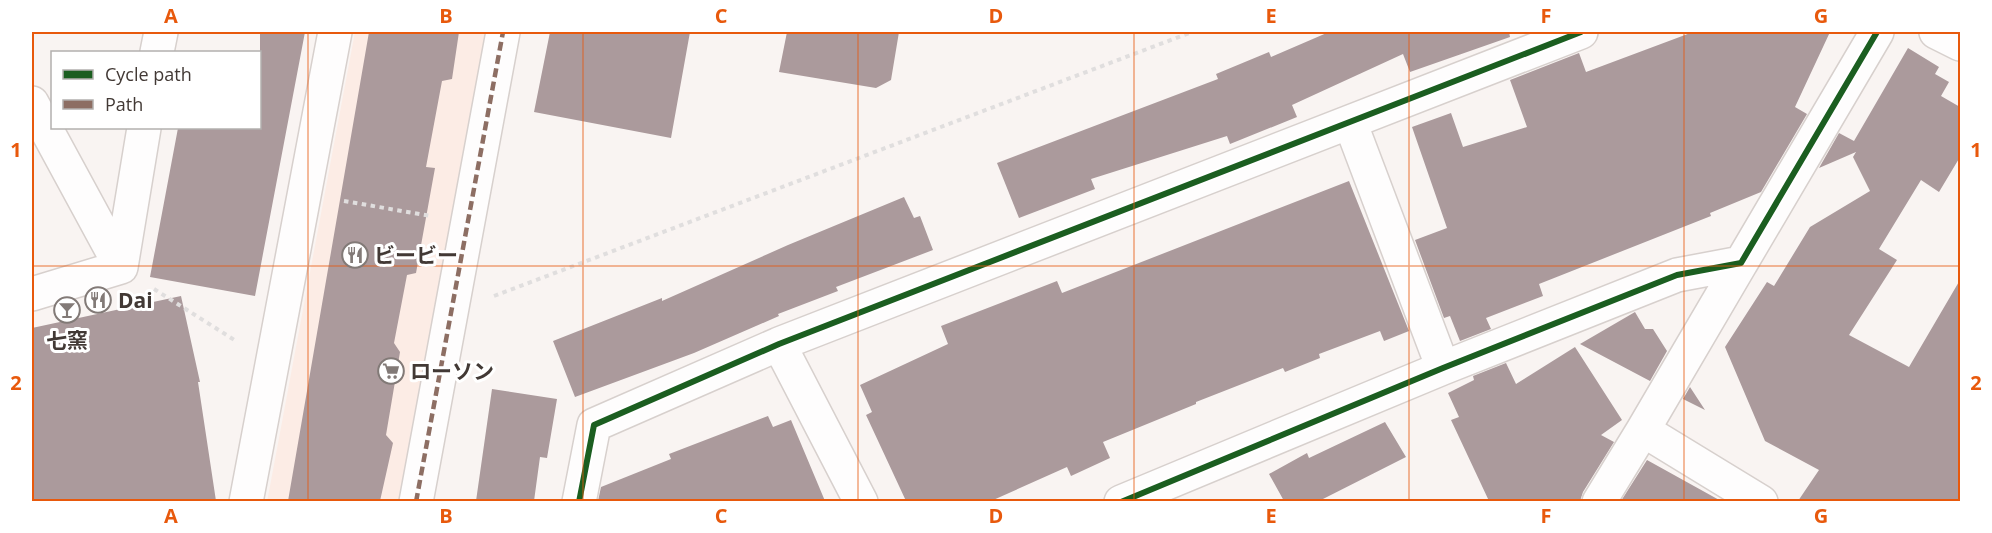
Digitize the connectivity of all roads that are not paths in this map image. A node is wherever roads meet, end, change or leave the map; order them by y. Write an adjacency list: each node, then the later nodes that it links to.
1 (160, 32): 8 (street)
2 (335, 32): 19 (street)
3 (503, 32): 20 (street)
4 (1581, 32): 10 (street)
5 (1877, 32): 12 (street)
6 (1936, 32): 7 (street)
7 (1960, 44)
8 (157, 51)
9 (32, 103): 13 (street)
10 (1350, 122): 15 (street); 16 (street)
11 (144, 129): 13 (street)
12 (1741, 262): 16 (street); 17 (street)
13 (121, 267): 14 (street)
14 (32, 294)
15 (779, 344): 21 (street); 22 (street)
16 (1443, 368): 18 (street)
17 (1644, 430): 24 (street); 25 (street)
18 (1160, 495): 23 (street)
19 (246, 501)
20 (416, 501)
21 (579, 501)
22 (861, 501)
23 (1120, 501)
24 (1599, 501)
25 (1761, 501)

